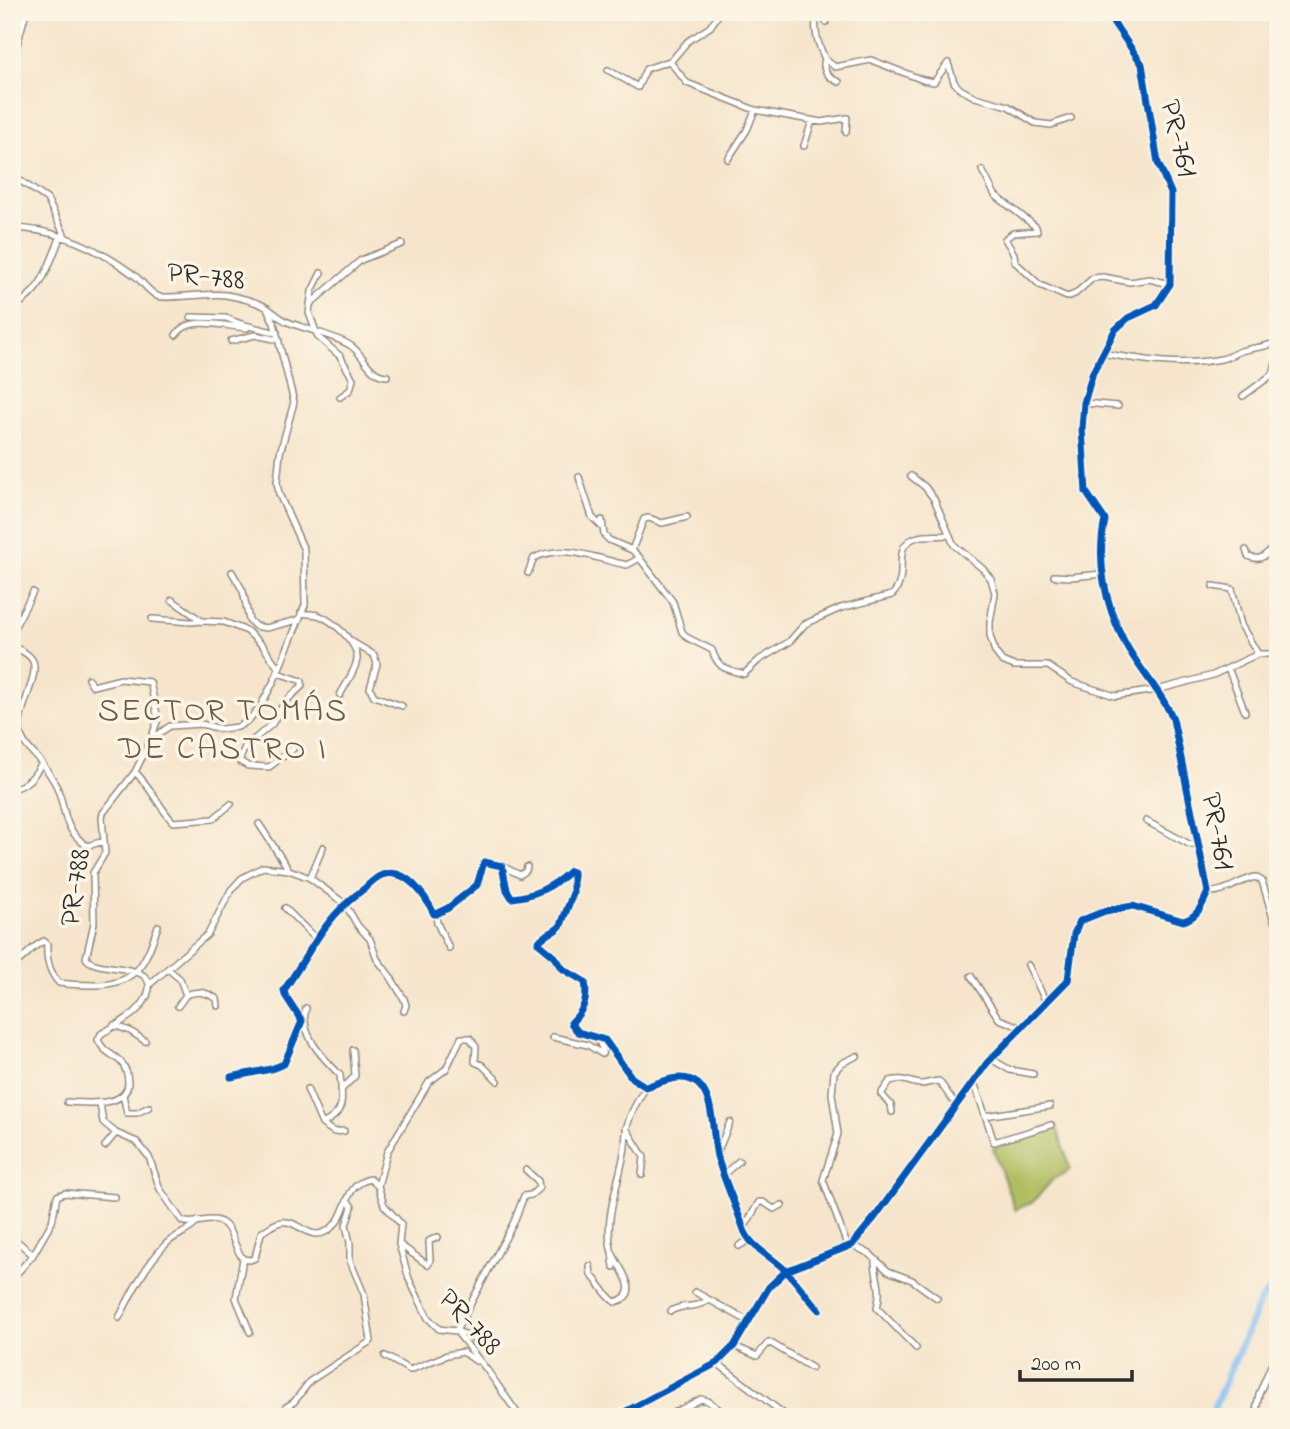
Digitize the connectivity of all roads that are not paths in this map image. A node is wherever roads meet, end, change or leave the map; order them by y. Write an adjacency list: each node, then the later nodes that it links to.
1 (26, 12): 9 (street)
2 (720, 12): 8 (street)
3 (818, 12): 7 (street)
4 (826, 12): 6 (street)
5 (1094, 12): 24 (street, PR-761 / PR-761)
6 (826, 22)
7 (825, 59): 11 (street); 13 (street)
8 (670, 62): 10 (street); 12 (street)
9 (12, 63)
10 (608, 71)
11 (839, 82)
12 (755, 110): 14 (street); 17 (street)
13 (1071, 118)
14 (812, 121): 15 (street); 16 (street)
15 (846, 132)
16 (804, 146)
17 (728, 159)
18 (982, 170): 24 (street)
19 (12, 175): 21 (street)
20 (12, 228): 21 (street, PR-788 / PR-788)
21 (63, 236): 26 (street); 27 (street, PR-788 / PR-788)
22 (402, 244): 25 (street)
23 (321, 273): 25 (street)
24 (1170, 284): 36 (street, PR-761 / PR-761)
25 (310, 304): 30 (street)
26 (12, 308)
27 (267, 308): 30 (street); 31 (street, PR-788 / PR-788)
28 (191, 317): 29 (street)
29 (254, 326): 31 (street); 32 (street)
30 (316, 330): 38 (street); 40 (street)
31 (277, 333): 33 (street, PR-788 / PR-788)
32 (176, 335)
33 (279, 340): 34 (street); 58 (street, PR-788 / PR-788)
34 (231, 341)
35 (1278, 342): 36 (street)
36 (1102, 353): 41 (street, PR-761 / PR-761)
37 (1278, 358): 39 (street)
38 (387, 376)
39 (1243, 396)
40 (340, 397)
41 (1084, 403): 42 (street); 53 (street, PR-761 / PR-761)
42 (1118, 406)
43 (911, 476): 46 (street)
44 (579, 477): 48 (street)
45 (687, 517): 48 (street)
46 (948, 535): 50 (street); 70 (street)
47 (1278, 547): 49 (street)
48 (632, 550): 50 (street)
49 (1246, 550)
50 (640, 558): 52 (street)
51 (232, 572): 60 (street)
52 (528, 573)
53 (1102, 574): 54 (street); 70 (street, PR-761 / PR-761)
54 (1054, 576)
55 (1213, 586): 65 (street)
56 (33, 592): 62 (street)
57 (172, 600): 61 (street)
58 (301, 613): 60 (street, PR-788 / PR-788); 63 (street)
59 (152, 619): 61 (street)
60 (298, 620): 68 (street, PR-788 / PR-788)
61 (202, 621): 68 (street)
62 (12, 632)
63 (349, 640): 71 (street); 72 (street)
64 (12, 646): 76 (street)
65 (1258, 654): 66 (street); 67 (street)
66 (1278, 654)
67 (1228, 668): 70 (street); 73 (street)
68 (278, 671): 74 (street, PR-788 / PR-788); 75 (street)
69 (88, 679): 74 (street)
70 (1157, 690): 83 (street, PR-761 / PR-761)
71 (341, 695)
72 (402, 706)
73 (1245, 712)
74 (151, 739): 77 (street, PR-788 / PR-788)
75 (293, 749)
76 (43, 764): 78 (street); 82 (street)
77 (135, 772): 79 (street); 82 (street, PR-788 / PR-788)
78 (12, 789)
79 (231, 804)
80 (1146, 821): 83 (street)
81 (259, 824): 87 (street)
82 (104, 841): 100 (street, PR-788 / PR-788)
83 (1199, 846): 89 (street, PR-761 / PR-761)
84 (323, 847): 88 (street)
85 (502, 866): 86 (street); 92 (street); 113 (street)
86 (527, 867)
87 (289, 870): 88 (street); 99 (street)
88 (310, 878): 90 (street)
89 (1208, 892): 93 (street); 104 (street, PR-761 / PR-761)
90 (345, 904): 92 (street); 95 (street); 108 (street)
91 (285, 908): 95 (street)
92 (436, 914): 96 (street)
93 (1278, 923)
94 (158, 926): 100 (street)
95 (317, 940): 109 (street)
96 (449, 948)
97 (12, 960): 100 (street)
98 (1028, 965): 104 (street)
99 (168, 969): 102 (street); 103 (street)
100 (136, 972): 102 (street)
101 (971, 976): 111 (street)
102 (150, 984): 110 (street)
103 (186, 995): 105 (street); 106 (street)
104 (1046, 1002): 111 (street, PR-761 / PR-761)
105 (178, 1006)
106 (218, 1006)
107 (306, 1008): 109 (street)
108 (404, 1011)
109 (302, 1021): 119 (street); 124 (street)
110 (114, 1026): 114 (street); 125 (street)
111 (1020, 1027): 117 (street, PR-761 / PR-761)
112 (553, 1037): 113 (street)
113 (598, 1038): 122 (street)
114 (145, 1041)
115 (354, 1050): 124 (street)
116 (857, 1056): 155 (street)
117 (991, 1059): 118 (street); 121 (street, PR-761 / PR-761)
118 (1033, 1074)
119 (231, 1077)
120 (498, 1081): 145 (street)
121 (974, 1082): 128 (street, PR-761 / PR-761); 132 (street)
122 (646, 1087): 136 (street); 140 (street)
123 (307, 1089): 134 (street)
124 (341, 1090): 134 (street)
125 (123, 1095): 127 (street); 130 (street)
126 (67, 1102): 127 (street)
127 (100, 1104): 138 (street)
128 (956, 1105): 131 (street); 155 (street, PR-761 / PR-761)
129 (1050, 1106): 132 (street)
130 (149, 1107)
131 (892, 1112)
132 (985, 1116): 135 (street)
133 (730, 1122): 140 (street)
134 (323, 1124): 137 (street)
135 (1051, 1125)
136 (626, 1128): 144 (street); 157 (street)
137 (344, 1131)
138 (116, 1133): 139 (street); 149 (street)
139 (105, 1146)
140 (717, 1154): 143 (street)
141 (739, 1160): 143 (street)
142 (526, 1170): 172 (street)
143 (724, 1174): 150 (street)
144 (642, 1175)
145 (378, 1186): 147 (street); 154 (street, PR-788 / PR-788)
146 (115, 1197): 158 (street)
147 (348, 1201): 159 (street); 182 (street)
148 (782, 1205): 150 (street)
149 (198, 1221): 159 (street); 170 (street)
150 (743, 1230): 153 (street)
151 (12, 1233): 158 (street)
152 (438, 1237): 154 (street)
153 (749, 1240): 156 (street); 163 (street)
154 (399, 1244): 172 (street, PR-788 / PR-788)
155 (852, 1245): 160 (street); 163 (street, PR-761 / PR-761)
156 (739, 1246)
157 (611, 1251): 161 (street); 162 (street)
158 (33, 1255): 164 (street)
159 (243, 1259): 173 (street)
160 (875, 1260): 166 (street); 176 (street)
161 (590, 1266)
162 (614, 1267)
163 (786, 1271): 168 (street); 171 (street, PR-761 / PR-761)
164 (12, 1279)
165 (695, 1292): 167 (street)
166 (937, 1298)
167 (707, 1301): 169 (street); 171 (street)
168 (818, 1310)
169 (671, 1311)
170 (119, 1318)
171 (748, 1321): 175 (street, PR-761 / PR-761)
172 (456, 1331): 174 (street); 181 (street, PR-788 / PR-788)
173 (250, 1332)
174 (478, 1339)
175 (734, 1346): 179 (street, PR-761 / PR-761); 180 (street)
176 (916, 1348)
177 (1278, 1349): 188 (street)
178 (385, 1356): 181 (street)
179 (717, 1363): 185 (street, PR-761 / PR-761); 187 (street)
180 (813, 1368)
181 (487, 1370): 184 (street, PR-788 / PR-788)
182 (286, 1407)
183 (671, 1416): 186 (street)
184 (520, 1417)
185 (615, 1417)
186 (729, 1417)
187 (788, 1417)
188 (1255, 1417)

